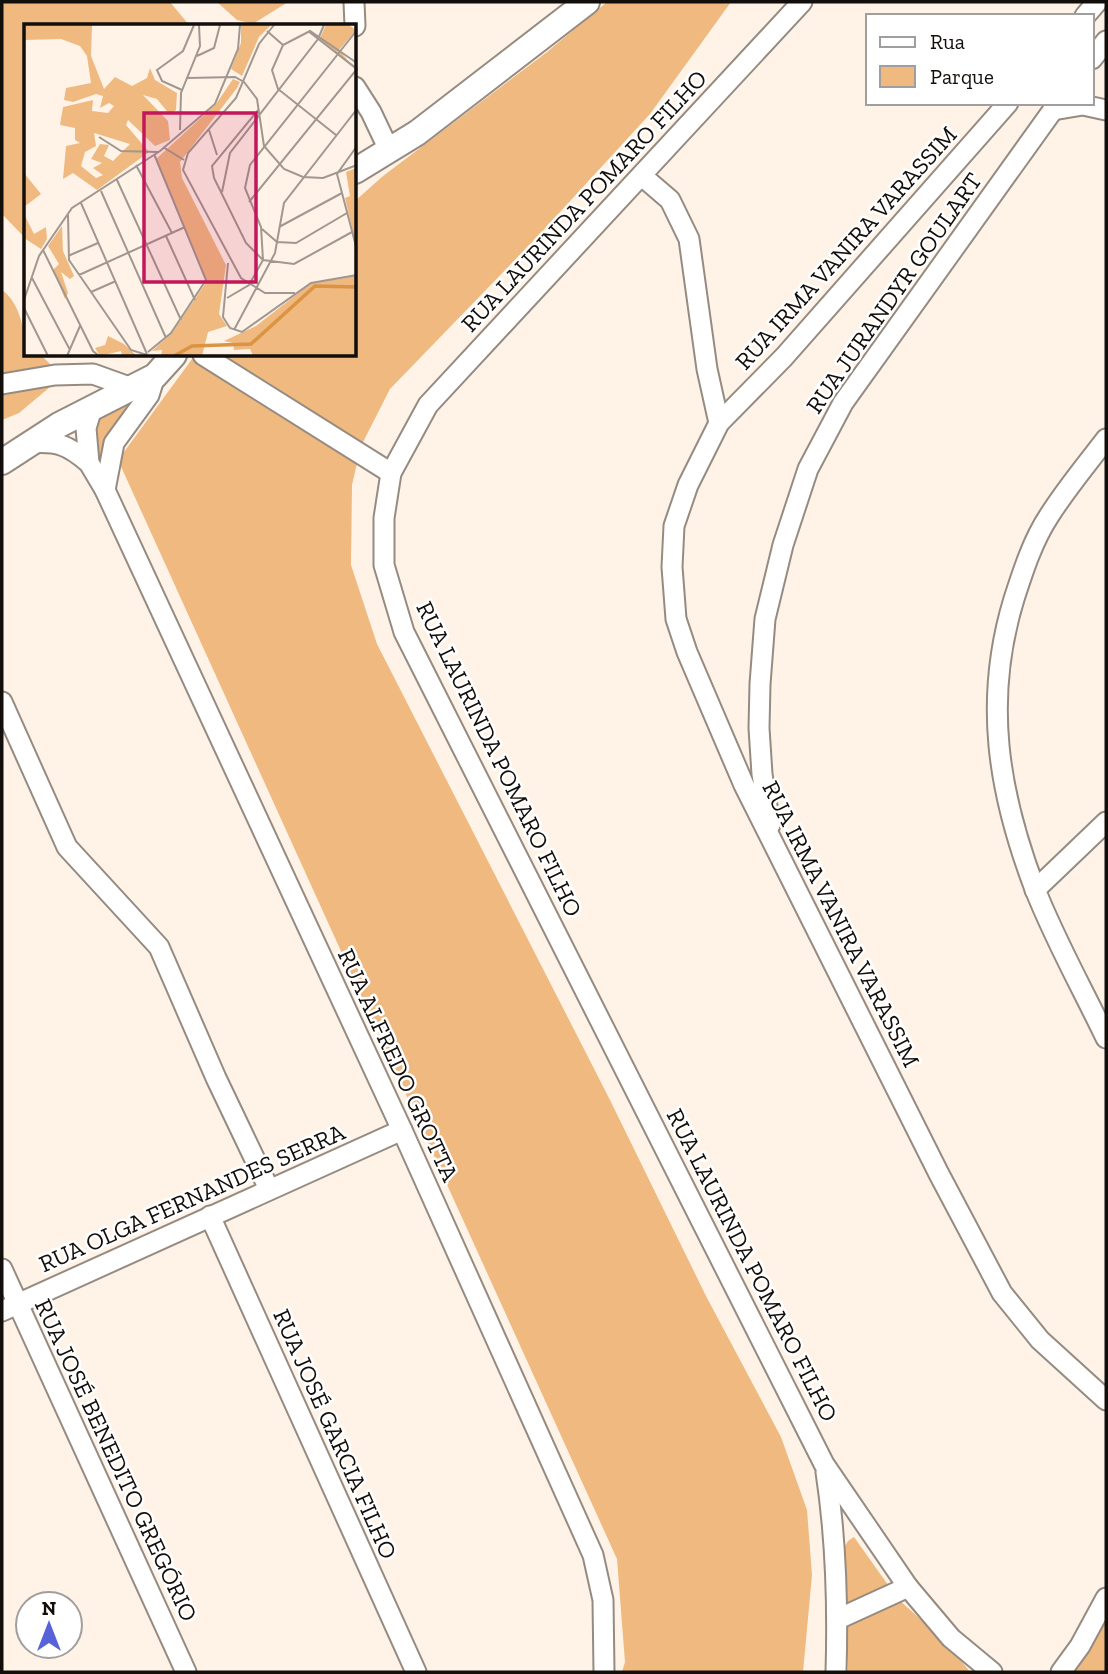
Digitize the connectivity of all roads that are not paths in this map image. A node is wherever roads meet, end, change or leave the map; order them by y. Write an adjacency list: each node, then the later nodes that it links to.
1 (354, 2): 4 (street)
2 (587, 2): 11 (street)
3 (802, 2): 13 (street, RUA LAURINDA POMARO FILHO)
4 (355, 24)
5 (1106, 41): 6 (street)
6 (1094, 56)
7 (357, 90): 11 (street)
8 (1006, 105): 20 (street, RUA IRMA VANIRA VARASSIM)
9 (1056, 107): 10 (street, RUA JURANDYR GOULART); 29 (street, RUA JURANDYR GOULART)
10 (1106, 110)
11 (390, 150): 12 (street)
12 (357, 170)
13 (642, 176): 20 (street, RUA IRMA VANIRA VARASSIM); 25 (street, RUA LAURINDA POMARO FILHO)
14 (172, 357): 16 (street)
15 (206, 357): 25 (street)
16 (155, 376): 18 (street); 26 (street)
17 (2, 384): 18 (street)
18 (132, 388): 19 (street)
19 (92, 408): 22 (street); 24 (street, RUA ALFREDO GROTTA)
20 (719, 424): 29 (street, RUA IRMA VANIRA VARASSIM)
21 (1106, 439): 30 (street)
22 (30, 443): 23 (street); 24 (street)
23 (2, 461)
24 (89, 463): 26 (street, RUA ALFREDO GROTTA)
25 (391, 473): 38 (street, RUA LAURINDA POMARO FILHO)
26 (105, 490): 32 (street, RUA ALFREDO GROTTA)
27 (2, 702): 33 (street)
28 (1106, 822): 30 (street)
29 (773, 844): 37 (street, RUA IRMA VANIRA VARASSIM)
30 (1035, 890): 31 (street)
31 (1106, 1038)
32 (402, 1130): 33 (street, RUA OLGA FERNANDES SERRA); 44 (street, RUA ALFREDO GROTTA)
33 (269, 1189): 34 (street, RUA OLGA FERNANDES SERRA)
34 (210, 1216): 36 (street, RUA OLGA FERNANDES SERRA); 43 (street, RUA JOSÉ GARCIA FILHO)
35 (2, 1269): 36 (street, RUA JOSÉ BENEDITO GREGÓRIO)
36 (10, 1308): 42 (street, RUA JOSÉ BENEDITO GREGÓRIO)
37 (1106, 1400)
38 (824, 1464): 39 (street, RUA LAURINDA POMARO FILHO); 41 (street, RUA LAURINDA POMARO FILHO)
39 (908, 1587): 41 (street); 46 (street, RUA LAURINDA POMARO FILHO)
40 (1106, 1598): 47 (street)
41 (838, 1619): 45 (street, RUA LAURINDA POMARO FILHO)
42 (186, 1672)
43 (416, 1672)
44 (604, 1672)
45 (836, 1672)
46 (992, 1672)
47 (1061, 1672)

